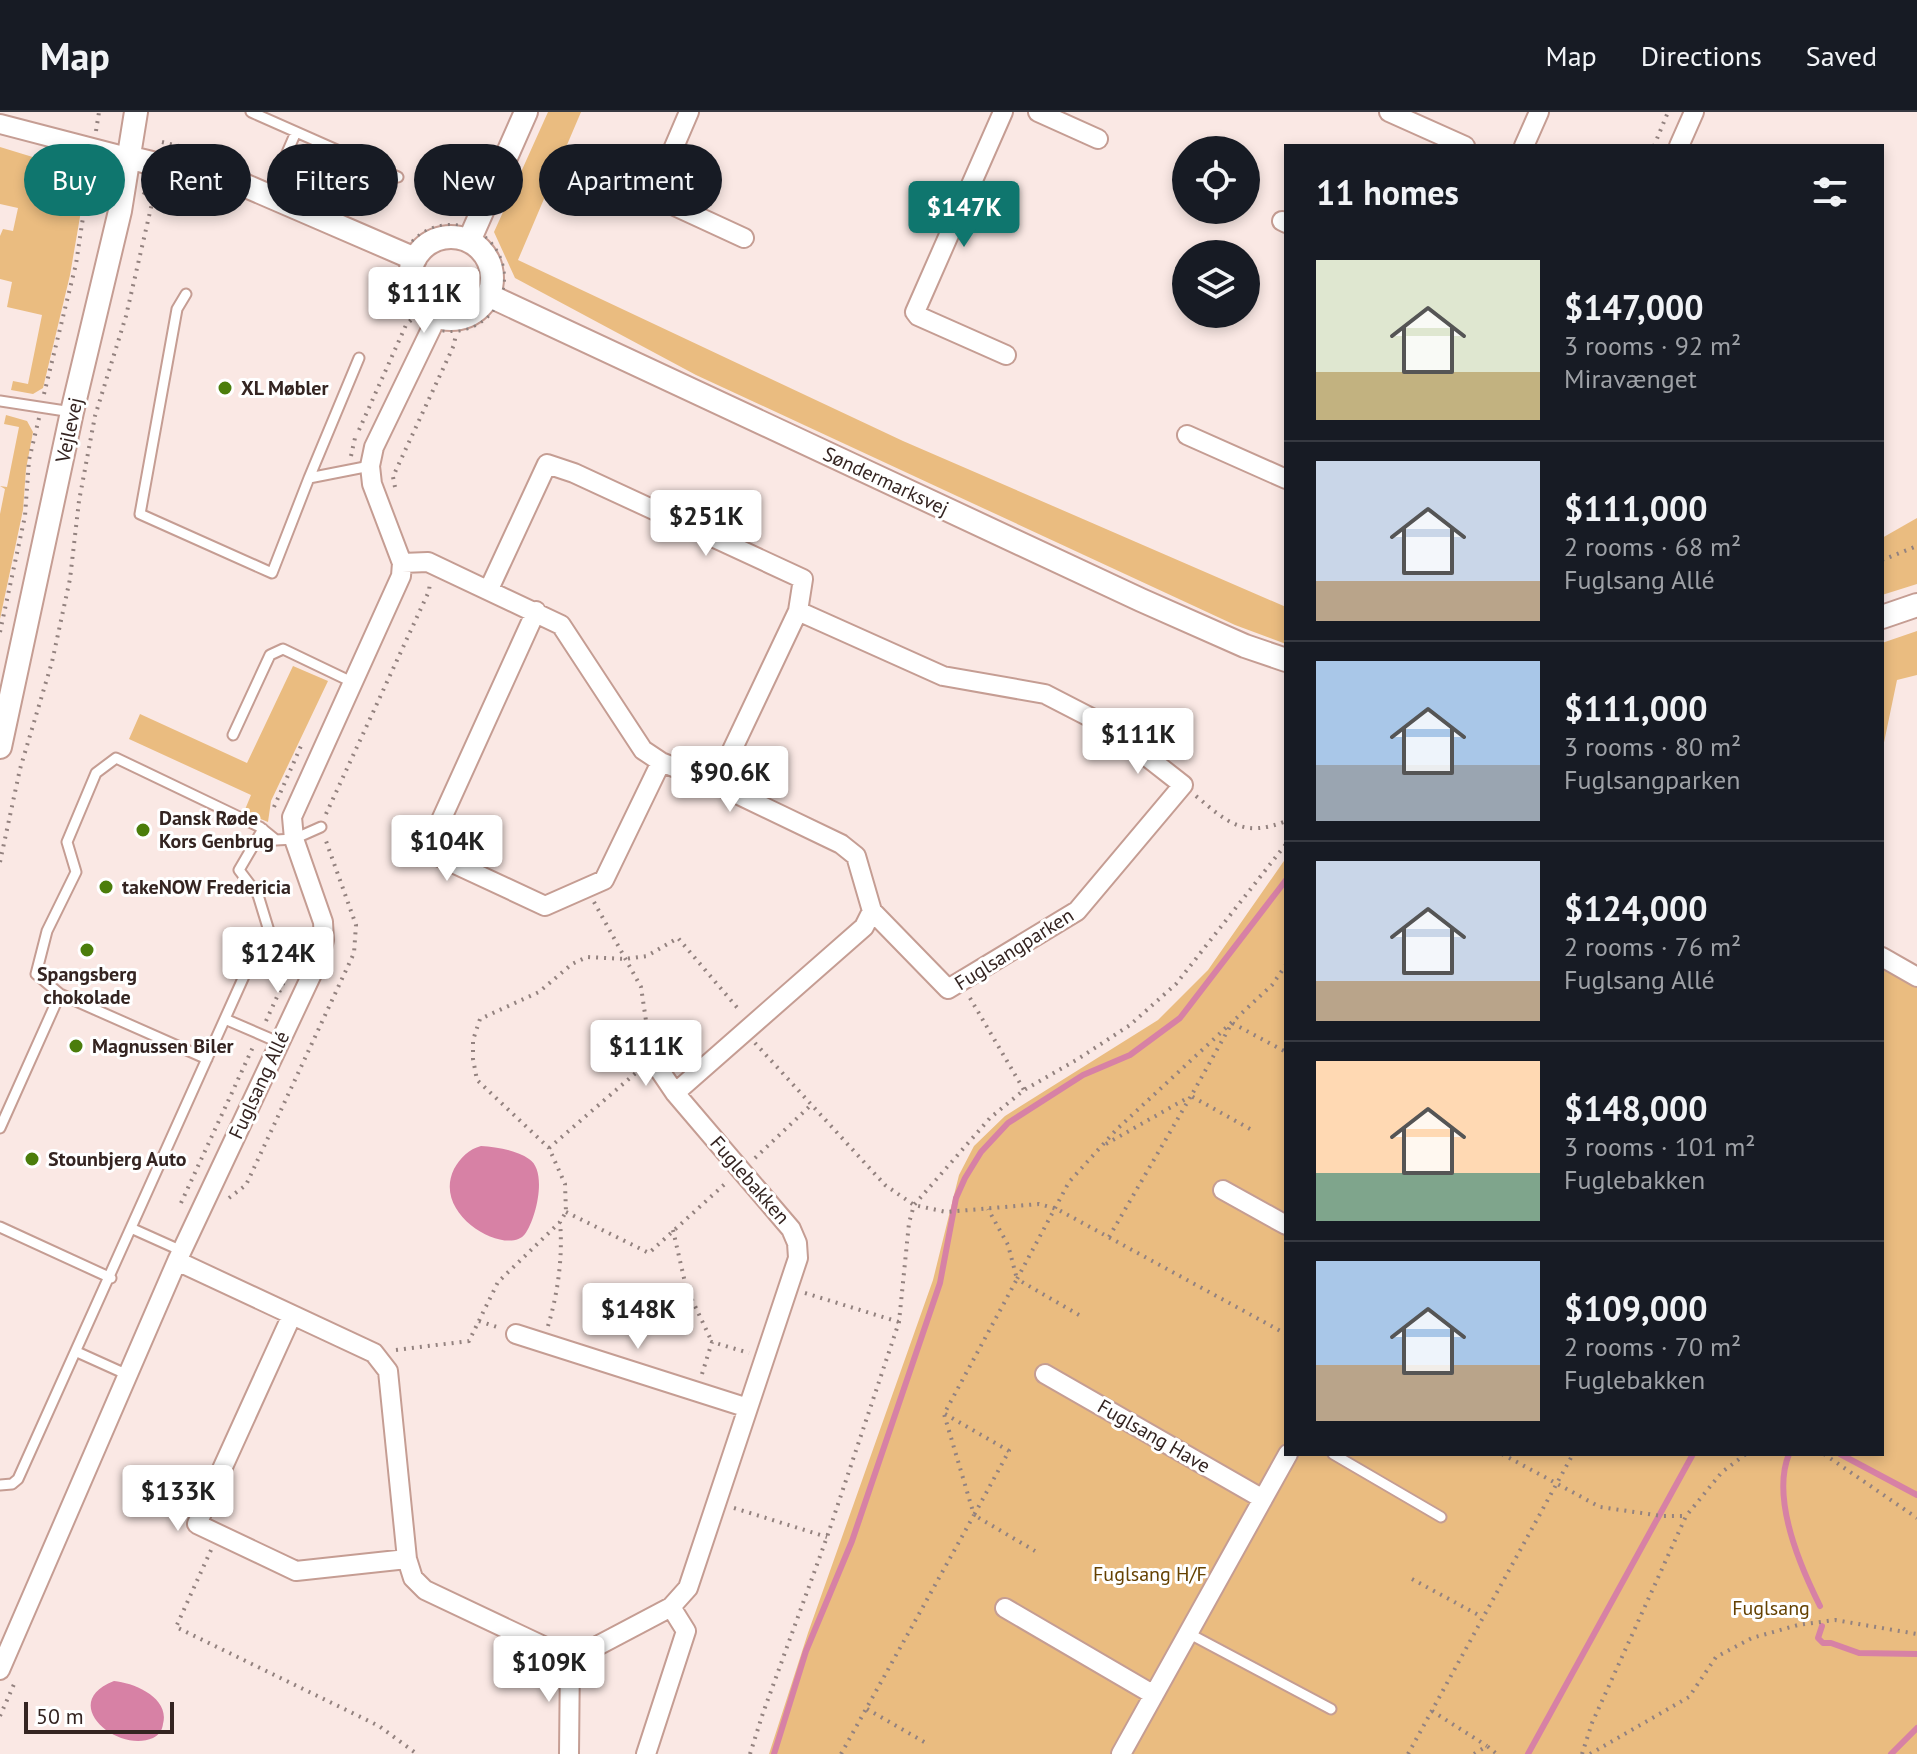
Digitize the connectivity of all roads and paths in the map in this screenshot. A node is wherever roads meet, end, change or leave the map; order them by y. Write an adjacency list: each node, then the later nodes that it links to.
1 (136, 112): 21 (street, Vejlevej)
2 (251, 112): 12 (lane)
3 (526, 112): 25 (street)
4 (689, 112): 26 (street)
5 (1003, 112): 31 (street)
6 (1038, 112): 13 (street)
7 (1389, 112): 14 (street)
8 (1539, 112): 18 (street)
9 (1668, 112): 19 (path)
10 (1694, 112): 20 (street)
11 (0, 124): 21 (street)
12 (296, 132): 15 (lane); 16 (lane)
13 (1098, 139)
14 (1431, 139): 17 (street)
15 (291, 144)
16 (323, 144)
17 (1455, 144)
18 (1525, 144)
19 (1655, 144)
20 (1680, 144)
21 (127, 157): 22 (street); 34 (street, Vejlevej)
22 (267, 193)
23 (147, 216): 55 (path)
24 (318, 216): 27 (street)
25 (471, 236): 27 (street); 27 (path); 29 (street); 29 (path)
26 (744, 238)
27 (409, 257): 30 (street); 30 (path)
28 (186, 294): 38 (lane)
29 (493, 298): 30 (street); 30 (path); 47 (street, Søndermarksvej)
30 (434, 322): 36 (street)
31 (1006, 355)
32 (359, 358): 38 (lane)
33 (0, 401): 34 (lane)
34 (72, 412): 50 (street, Vejlevej)
35 (1187, 435): 37 (street)
36 (370, 466): 38 (lane); 41 (street)
37 (1284, 473)
38 (309, 478)
39 (1917, 546): 40 (path)
40 (1884, 559)
41 (402, 563): 42 (street, Fuglsangparken); 48 (street, Fuglsang Allé)
42 (489, 589): 44 (street, Fuglsangparken); 45 (street)
43 (1917, 605): 46 (street)
44 (536, 611): 51 (street, Fuglsangparken); 62 (street)
45 (798, 611): 52 (street); 53 (street)
46 (1884, 616)
47 (1284, 659)
48 (354, 683): 49 (lane); 59 (street, Fuglsang Allé)
49 (233, 735)
50 (0, 747)
51 (661, 762): 52 (street, Fuglsangparken); 62 (street)
52 (716, 784): 63 (street, Fuglsangparken)
53 (1183, 785): 56 (path); 70 (street, Fuglsangparken)
54 (0, 812): 55 (path)
55 (11, 814): 61 (path)
56 (1284, 822)
57 (321, 827): 59 (lane)
58 (263, 829): 59 (lane); 64 (lane); 71 (lane)
59 (294, 839): 75 (street, Fuglsang Allé)
60 (1284, 847): 79 (path)
61 (0, 862)
62 (586, 888): 66 (path)
63 (872, 911): 70 (street, Fuglsangparken); 74 (street)
64 (257, 954)
65 (1884, 958): 69 (street)
66 (625, 959): 74 (path); 78 (path); 86 (path)
67 (1284, 968): 73 (path)
68 (245, 974): 72 (lane)
69 (1917, 977)
70 (961, 982): 79 (path)
71 (60, 994): 77 (lane); 83 (lane)
72 (225, 1019): 75 (lane); 77 (lane)
73 (1232, 1023): 76 (path); 81 (path); 85 (path)
74 (746, 1033): 80 (street); 82 (path)
75 (278, 1042): 99 (street, Fuglsang Allé)
76 (1284, 1051)
77 (207, 1059): 96 (lane)
78 (652, 1059): 80 (street, Fuglebakken); 86 (path)
79 (1024, 1090): 89 (path)
80 (675, 1093): 87 (street, Fuglebakken)
81 (1191, 1096): 84 (path); 85 (path); 98 (path)
82 (811, 1105): 87 (path); 89 (path)
83 (0, 1128)
84 (1250, 1129)
85 (1101, 1147): 90 (path)
86 (549, 1148): 92 (path)
87 (741, 1170): 97 (path); 102 (street, Fuglebakken)
88 (1223, 1190): 94 (street)
89 (914, 1205): 91 (path); 105 (path)
90 (1054, 1208): 91 (path); 98 (path); 101 (path)
91 (988, 1209): 101 (path)
92 (566, 1212): 93 (path); 97 (path)
93 (560, 1222): 108 (path); 111 (path)
94 (1284, 1224)
95 (0, 1227): 100 (lane)
96 (133, 1229): 99 (lane); 100 (lane)
97 (673, 1230): 109 (path)
98 (1109, 1237): 106 (path)
99 (180, 1256): 103 (street); 114 (street, Fuglsang Allé)
100 (111, 1278): 110 (lane)
101 (1017, 1279): 104 (path); 117 (path)
102 (788, 1288): 105 (path); 112 (street, Fuglebakken)
103 (292, 1315): 111 (street); 132 (street)
104 (1079, 1315)
105 (899, 1322): 133 (path)
106 (1284, 1333)
107 (516, 1334): 108 (street)
108 (544, 1342): 115 (street)
109 (712, 1342): 112 (path); 115 (path)
110 (77, 1352): 114 (lane); 125 (lane)
111 (374, 1353): 135 (street)
112 (764, 1358): 116 (street, Fuglebakken)
113 (1045, 1374): 126 (street, Fuglsang Have)
114 (128, 1375): 143 (street, Fuglsang Allé)
115 (697, 1391): 116 (street)
116 (748, 1408): 127 (street, Fuglebakken)
117 (944, 1414): 128 (path); 128 (path)
118 (1287, 1456): 126 (street)
119 (1336, 1456): 130 (lane)
120 (1506, 1456): 124 (path)
121 (1572, 1456): 124 (path)
122 (1743, 1456): 129 (path)
123 (1827, 1456): 131 (path)
124 (1556, 1484): 129 (path); 139 (path)
125 (0, 1485)
126 (1263, 1499): 140 (street)
127 (716, 1502): 133 (path); 137 (street, Fuglebakken)
128 (974, 1515): 134 (path); 145 (path)
129 (1686, 1516): 159 (path)
130 (1441, 1517)
131 (1917, 1518)
132 (218, 1534): 135 (street); 150 (path)
133 (827, 1537): 153 (path)
134 (1035, 1551)
135 (407, 1559): 142 (street)
136 (1412, 1579): 139 (path)
137 (671, 1607): 142 (street, Fuglebakken); 152 (street)
138 (1005, 1608): 144 (street)
139 (1482, 1617): 147 (path)
140 (1188, 1633): 144 (street); 146 (lane)
141 (1917, 1634): 160 (path)
142 (570, 1655): 151 (street)
143 (0, 1670)
144 (1154, 1695): 155 (street)
145 (867, 1709): 148 (path); 154 (path)
146 (1331, 1709)
147 (1432, 1711): 149 (path); 156 (path)
148 (926, 1743)
149 (1487, 1746): 157 (path); 158 (path)
150 (417, 1754)
151 (569, 1754)
152 (646, 1754)
153 (750, 1754)
154 (841, 1754)
155 (1121, 1754)
156 (1408, 1754)
157 (1474, 1754)
158 (1497, 1754)
159 (1582, 1754)
160 (1590, 1754)

